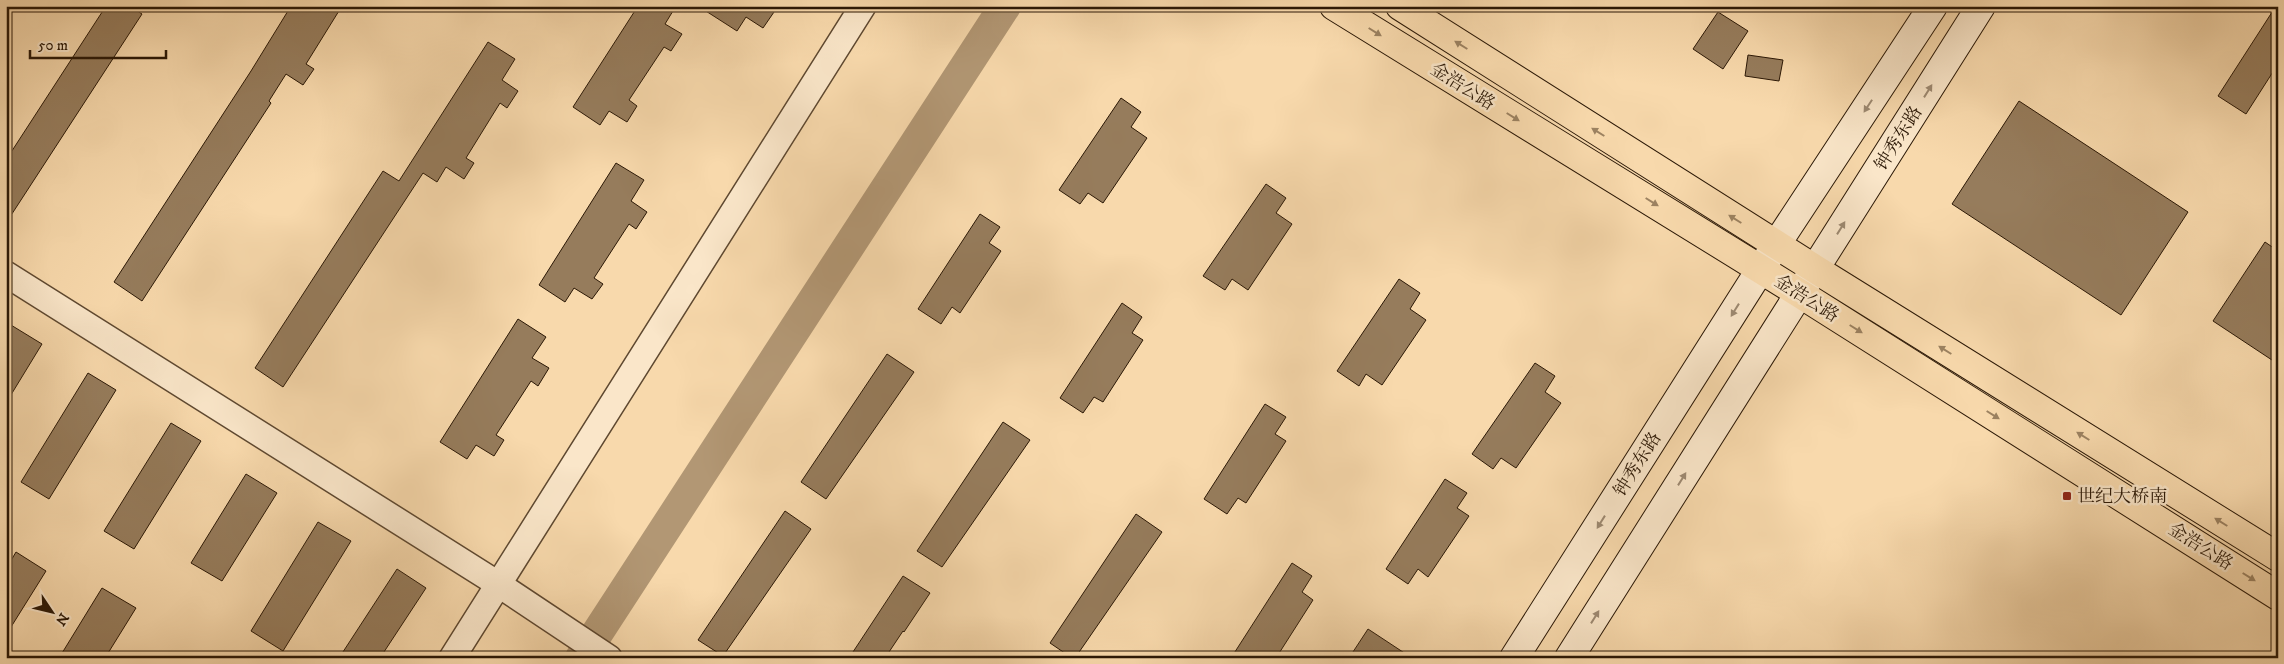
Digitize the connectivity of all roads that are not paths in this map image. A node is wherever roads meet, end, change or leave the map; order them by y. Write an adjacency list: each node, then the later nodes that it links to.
1 (863, 6): 12 (street)
2 (1334, 6): 7 (main road, 金浩公路, one-way to 7)
3 (1400, 6): 6 (main road, one-way to 3)
4 (1933, 6): 6 (main road, one-way to 6)
5 (1981, 6): 8 (main road, 钟秀东路, one-way to 5)
6 (1776, 245): 7 (main road, 钟秀东路); 8 (main road)
7 (1761, 269): 10 (main road, 金浩公路); 16 (main road, 钟秀东路, one-way to 16)
8 (1814, 269): 10 (main road, 钟秀东路); 11 (main road, one-way to 8)
9 (6, 274): 12 (street)
10 (1799, 293): 13 (main road, 金浩公路, one-way to 13); 17 (main road, one-way to 10)
11 (2278, 557)
12 (498, 584): 14 (street); 15 (street)
13 (2278, 596)
14 (452, 658)
15 (608, 658)
16 (1514, 658)
17 (1569, 658)

